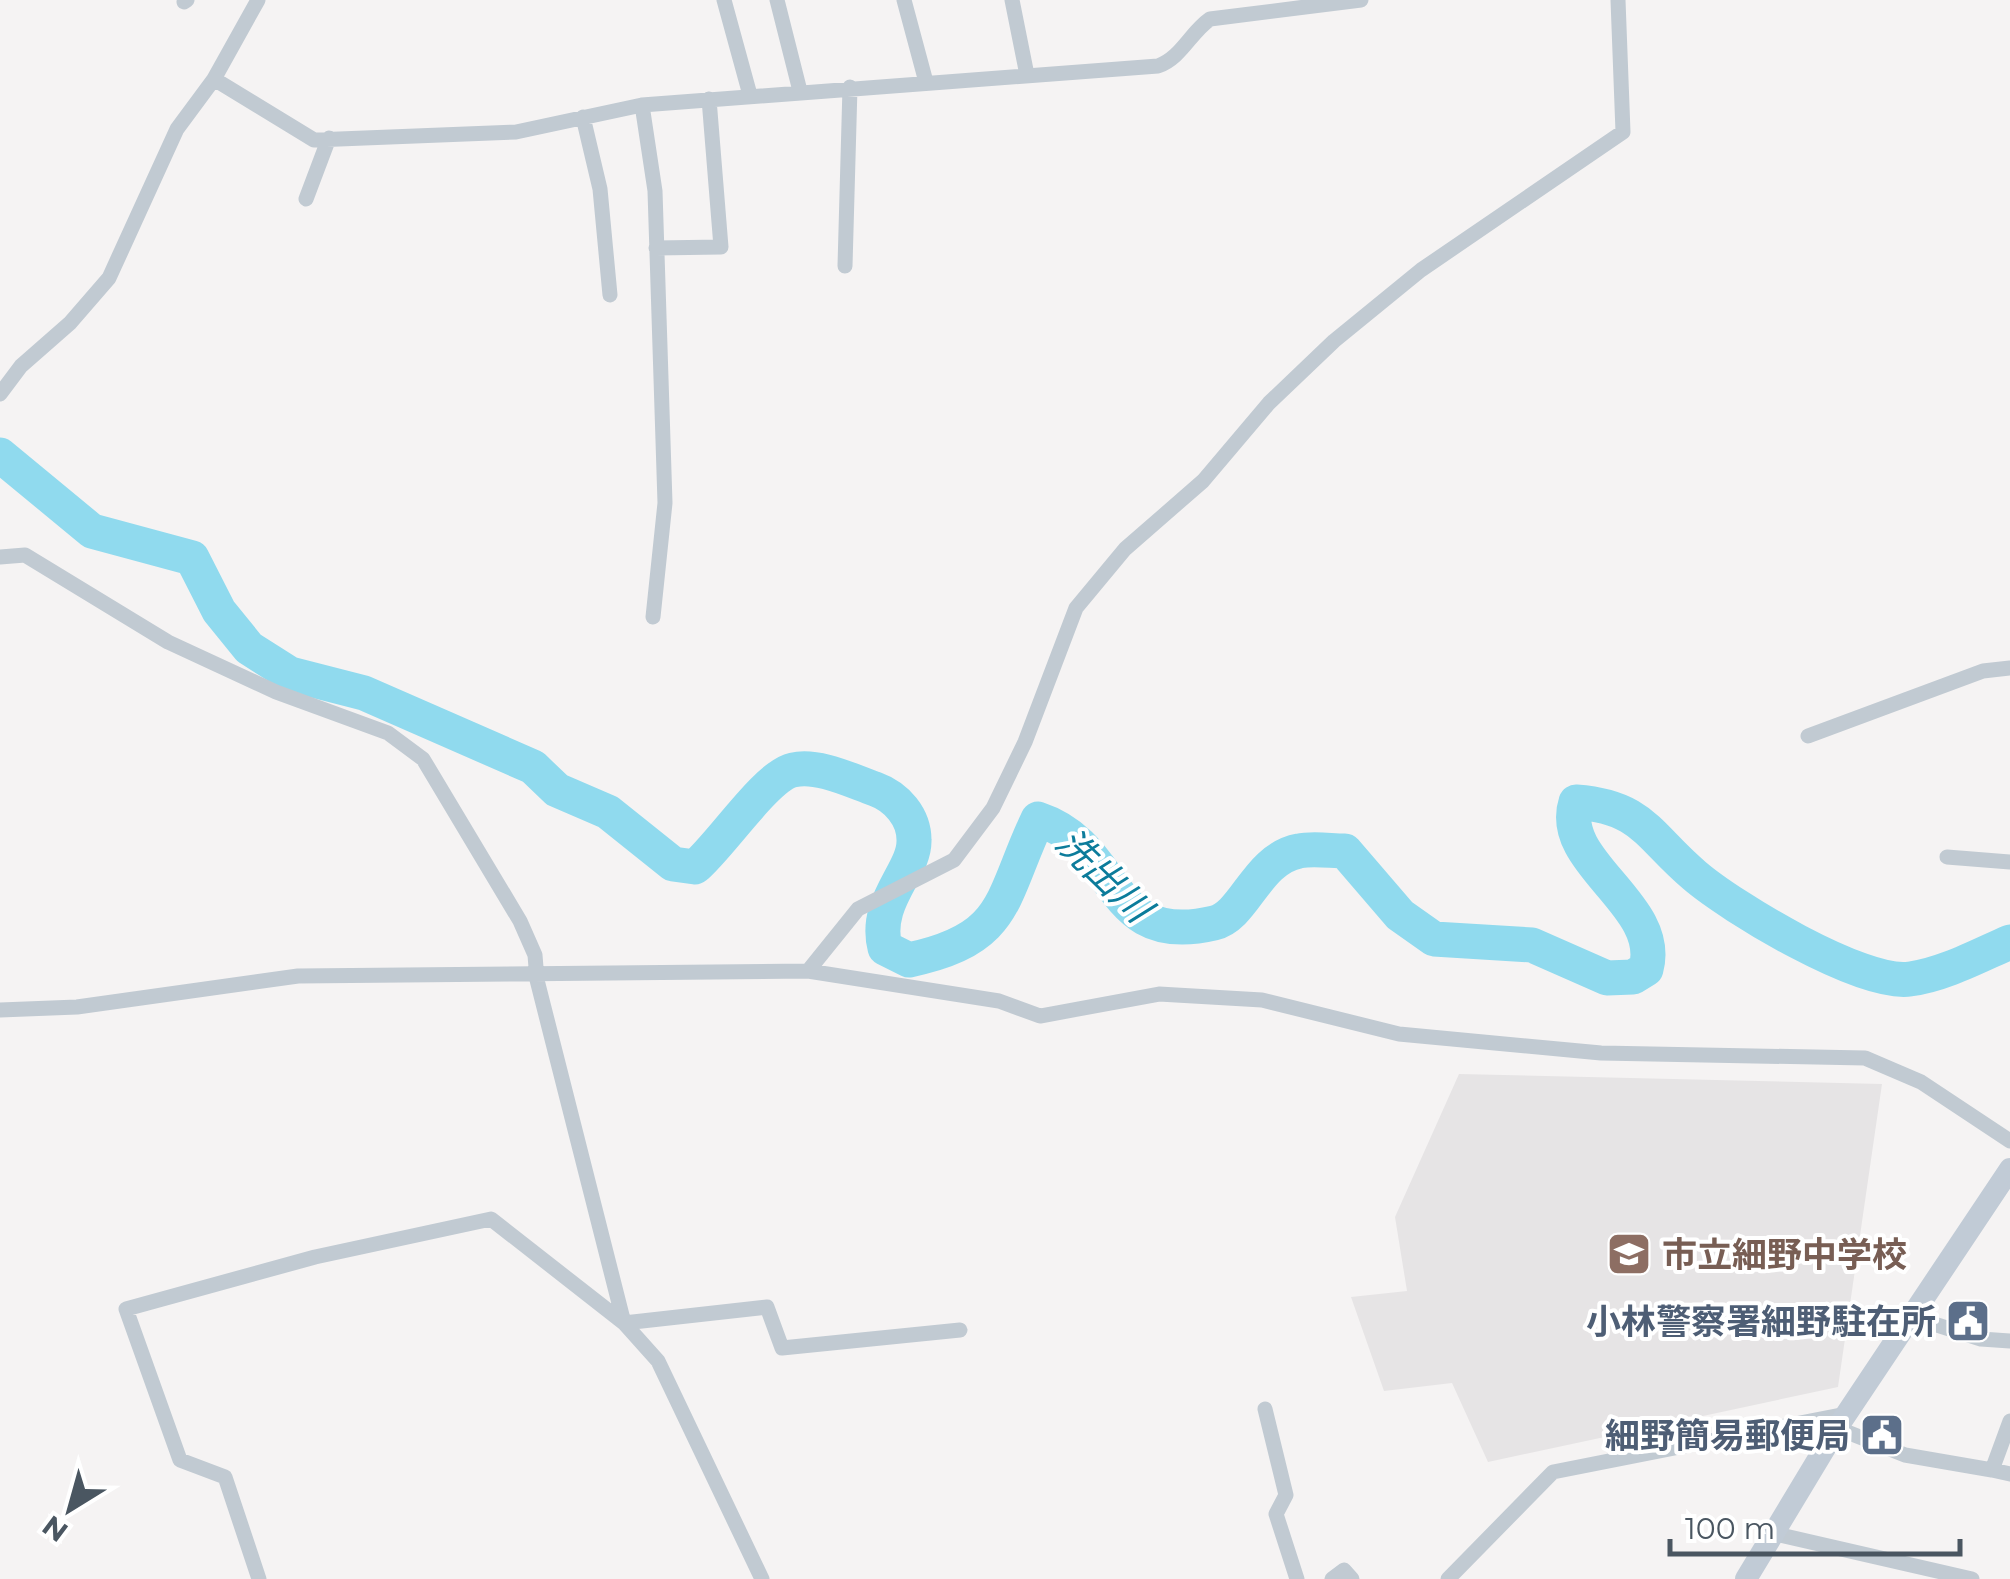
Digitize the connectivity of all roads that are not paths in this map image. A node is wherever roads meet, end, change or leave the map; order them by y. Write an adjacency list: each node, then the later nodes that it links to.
1 (258, 0): 9 (street)
2 (724, 0): 13 (street)
3 (777, 0): 12 (street)
4 (904, 0): 10 (street)
5 (1012, 0): 8 (street)
6 (1361, 0): 8 (street)
7 (1618, 0): 29 (street)
8 (1027, 75): 10 (street)
9 (214, 79): 17 (street); 22 (street)
10 (926, 82): 11 (street)
11 (850, 87): 12 (street); 20 (street)
12 (800, 92): 13 (street)
13 (750, 95): 14 (street)
14 (709, 99): 15 (street); 19 (street)
15 (642, 104): 16 (street); 19 (street)
16 (584, 117): 17 (street); 21 (street)
17 (329, 138): 18 (street)
18 (306, 199)
19 (656, 248): 24 (street)
20 (846, 266)
21 (610, 295)
22 (0, 394)
23 (0, 558): 30 (street)
24 (653, 617)
25 (2010, 668): 26 (street)
26 (1808, 736)
27 (1947, 857): 28 (street)
28 (2010, 862)
29 (808, 971): 30 (street); 32 (street)
30 (539, 972): 31 (street); 35 (street)
31 (0, 1010)
32 (2010, 1141)
33 (2010, 1169): 34 (main road)
34 (1912, 1317): 37 (street); 39 (main road)
35 (624, 1323): 36 (street); 44 (street); 45 (street)
36 (960, 1330)
37 (2010, 1341)
38 (1265, 1409): 46 (street)
39 (1842, 1421): 41 (street); 43 (main road); 49 (street)
40 (2010, 1421): 41 (street)
41 (1992, 1470): 42 (street)
42 (2010, 1474)
43 (1776, 1534): 50 (main road); 51 (street)
44 (259, 1579)
45 (762, 1579)
46 (1297, 1579)
47 (1332, 1579): 48 (street)
48 (1352, 1579)
49 (1448, 1579)
50 (1746, 1579)
51 (1972, 1579)

